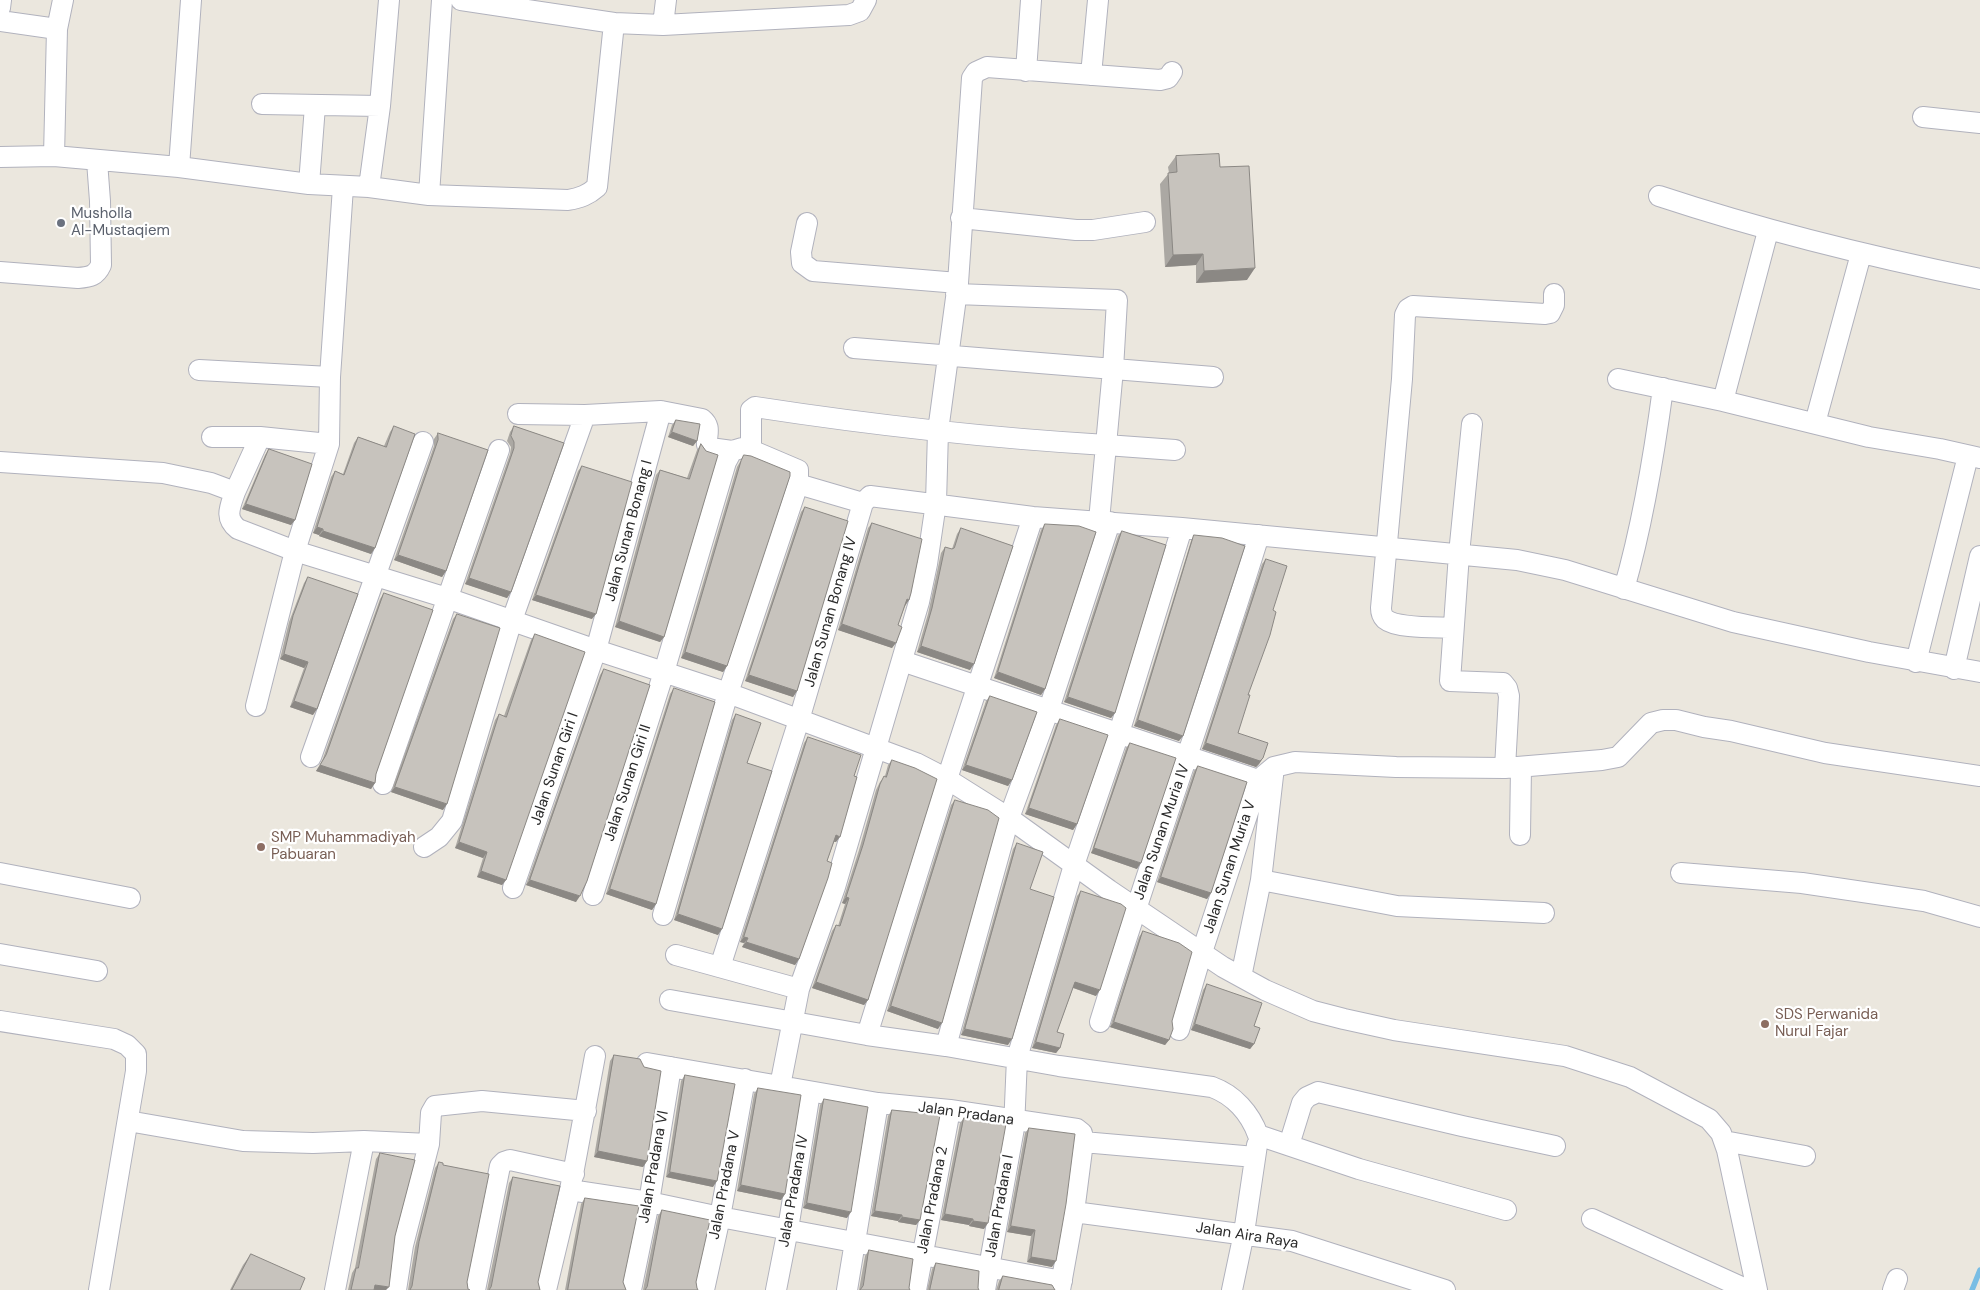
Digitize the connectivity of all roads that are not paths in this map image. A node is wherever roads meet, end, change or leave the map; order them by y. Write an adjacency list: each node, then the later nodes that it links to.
1 (1, 0): 11 (street)
2 (64, 0): 15 (street)
3 (191, 0): 27 (street)
4 (389, 0): 21 (street)
5 (442, 0): 31 (street)
6 (462, 0): 13 (street)
7 (666, 0): 14 (street)
8 (866, 0): 14 (street)
9 (1031, 0): 16 (street)
10 (1098, 0): 18 (street)
11 (0, 8)
12 (0, 21): 15 (street)
13 (614, 23): 14 (street); 31 (street)
14 (663, 25)
15 (57, 29): 24 (street)
16 (1026, 71): 18 (street); 33 (street)
17 (1172, 72): 18 (street)
18 (1091, 75)
19 (262, 104): 20 (street)
20 (315, 106): 21 (street); 28 (street)
21 (380, 106): 30 (street)
22 (1923, 117): 23 (street)
23 (1980, 123)
24 (54, 156): 25 (street); 26 (street)
25 (0, 157)
26 (97, 161): 27 (street); 38 (street)
27 (179, 167): 28 (street)
28 (309, 184): 29 (street)
29 (343, 187): 30 (street); 46 (street)
30 (369, 187): 31 (street)
31 (429, 195)
32 (1659, 196): 36 (street)
33 (961, 218): 34 (street); 40 (street)
34 (1145, 222)
35 (807, 223): 40 (street)
36 (1768, 231): 37 (street); 50 (street)
37 (1861, 254): 39 (street); 54 (street)
38 (0, 272)
39 (1980, 279)
40 (957, 288): 43 (street); 44 (street)
41 (1554, 294): 75 (street)
42 (854, 348): 43 (street)
43 (948, 356): 44 (street); 56 (street)
44 (1113, 369): 47 (street); 61 (street)
45 (199, 370): 46 (street)
46 (330, 377): 60 (street)
47 (1213, 377)
48 (1618, 379): 49 (street)
49 (1664, 388): 50 (street); 80 (street)
50 (1723, 401): 54 (street)
51 (661, 412): 53 (street); 63 (street); 84 (street, Jalan Sunan Bonang I)
52 (518, 414): 53 (street)
53 (585, 415): 82 (street)
54 (1815, 423): 65 (street)
55 (1472, 424): 77 (street)
56 (938, 431): 61 (street); 63 (street); 69 (street)
57 (212, 437): 58 (street)
58 (260, 437): 60 (street); 68 (street)
59 (423, 442): 79 (street)
60 (329, 444): 76 (street)
61 (1106, 445): 64 (street); 72 (street)
62 (499, 450): 81 (street)
63 (742, 450): 67 (street); 88 (street, Jalan Sunan Giri II)
64 (1175, 450)
65 (1974, 457): 86 (street)
66 (0, 462): 68 (street)
67 (798, 484): 70 (street); 91 (street)
68 (235, 492): 76 (street)
69 (936, 503): 70 (street); 71 (street); 85 (street)
70 (863, 504): 94 (street, Jalan Sunan Bonang IV)
71 (1033, 517): 72 (street); 90 (street)
72 (1104, 521): 73 (street); 93 (street)
73 (1182, 528): 74 (street); 95 (street, Jalan Pradana I)
74 (1259, 535): 75 (street); 98 (street, Jalan Sunan Muria IV)
75 (1385, 547): 77 (street); 83 (street)
76 (295, 551): 79 (street); 92 (street)
77 (1459, 554): 80 (street); 83 (street)
78 (1980, 556): 87 (street)
79 (376, 577): 81 (street); 97 (street)
80 (1624, 589): 86 (street)
81 (447, 598): 82 (street); 104 (street)
82 (512, 620): 84 (street); 107 (street)
83 (1453, 628): 100 (street)
84 (596, 650): 88 (street); 112 (street, Jalan Sunan Giri I)
85 (902, 661): 90 (street); 96 (street)
86 (1916, 662): 87 (street)
87 (1954, 669): 89 (street)
88 (664, 672): 91 (street); 113 (street, Jalan Sunan Giri II)
89 (1980, 672)
90 (978, 686): 93 (street); 102 (street)
91 (728, 693): 94 (street); 117 (street)
92 (256, 706)
93 (1049, 709): 95 (street); 105 (street)
94 (799, 720): 96 (street); 122 (street, Jalan Sunan Bonang IV)
95 (1119, 733): 98 (street); 108 (street, Jalan Pradana I)
96 (876, 747): 102 (street); 125 (street)
97 (311, 756)
98 (1188, 756): 103 (street); 115 (street, Jalan Sunan Muria IV)
99 (1274, 767): 100 (street); 103 (street); 111 (street)
100 (1513, 767): 101 (street); 106 (street)
101 (1980, 776)
102 (947, 779): 105 (street); 131 (street)
103 (1256, 782): 119 (street, Jalan Sunan Muria V)
104 (383, 784)
105 (1010, 818): 108 (street); 132 (street)
106 (1520, 835)
107 (424, 847)
108 (1074, 865): 115 (street); 134 (street, Jalan Pradana I)
109 (0, 873): 114 (street)
110 (1682, 873): 118 (street)
111 (1261, 880): 116 (street); 124 (street)
112 (513, 888)
113 (593, 895)
114 (130, 898)
115 (1136, 907): 119 (street); 129 (street, Jalan Sunan Muria IV)
116 (1544, 913)
117 (663, 915)
118 (1980, 916)
119 (1202, 952): 124 (street); 130 (street, Jalan Sunan Muria V)
120 (0, 954): 123 (street)
121 (676, 955): 122 (street)
122 (720, 967): 125 (street)
123 (97, 971)
124 (1241, 977): 146 (street)
125 (799, 989): 128 (street)
126 (670, 1000): 128 (street)
127 (0, 1021): 143 (street)
128 (794, 1021): 131 (street); 138 (street)
129 (1100, 1022)
130 (1179, 1030)
131 (867, 1035): 132 (street)
132 (946, 1046): 134 (street)
133 (595, 1056): 142 (street)
134 (1017, 1058): 144 (street, Jalan Pradana I); 145 (street)
135 (648, 1063): 136 (street)
136 (671, 1067): 137 (street, Jalan Pradana); 155 (street, Jalan Pradana VI)
137 (745, 1080): 138 (street, Jalan Pradana); 158 (street, Jalan Pradana V)
138 (780, 1086): 139 (street, Jalan Pradana)
139 (810, 1092): 140 (street, Jalan Pradana); 160 (street, Jalan Pradana IV)
140 (878, 1103): 141 (street, Jalan Pradana); 162 (street)
141 (950, 1110): 144 (street, Jalan Pradana); 163 (street, Jalan Pradana 2)
142 (586, 1111): 149 (street); 154 (street)
143 (128, 1121): 147 (street); 166 (street)
144 (1014, 1121): 148 (street, Jalan Pradana); 164 (street, Jalan Pradana I)
145 (1258, 1135): 150 (street); 153 (street)
146 (1724, 1140): 152 (street); 180 (street)
147 (364, 1141): 149 (street); 167 (street)
148 (1084, 1142): 153 (street); 157 (street)
149 (429, 1144): 168 (street)
150 (1288, 1145): 151 (street); 156 (street)
151 (1556, 1146)
152 (1805, 1156)
153 (1255, 1157): 161 (street)
154 (572, 1182): 155 (street); 169 (street); 170 (street)
155 (649, 1202): 158 (street); 171 (street, Jalan Pradana VI)
156 (1506, 1210)
157 (1074, 1212): 161 (street, Jalan Aira Raya); 165 (street)
158 (720, 1217): 160 (street); 172 (street, Jalan Pradana V)
159 (1592, 1219): 179 (street)
160 (788, 1229): 162 (street); 173 (street, Jalan Pradana IV)
161 (1244, 1233): 177 (street); 178 (street, Jalan Aira Raya)
162 (856, 1241): 163 (street); 174 (street)
163 (922, 1255): 164 (street); 175 (street, Jalan Pradana 2)
164 (989, 1268): 165 (street); 176 (street, Jalan Pradana I)
165 (1061, 1285)
166 (99, 1290)
167 (335, 1290)
168 (396, 1290)
169 (475, 1290)
170 (546, 1290)
171 (632, 1290)
172 (704, 1290)
173 (776, 1290)
174 (847, 1290)
175 (916, 1290)
176 (985, 1290)
177 (1232, 1290)
178 (1445, 1290)
179 (1748, 1290)
180 (1757, 1290)

